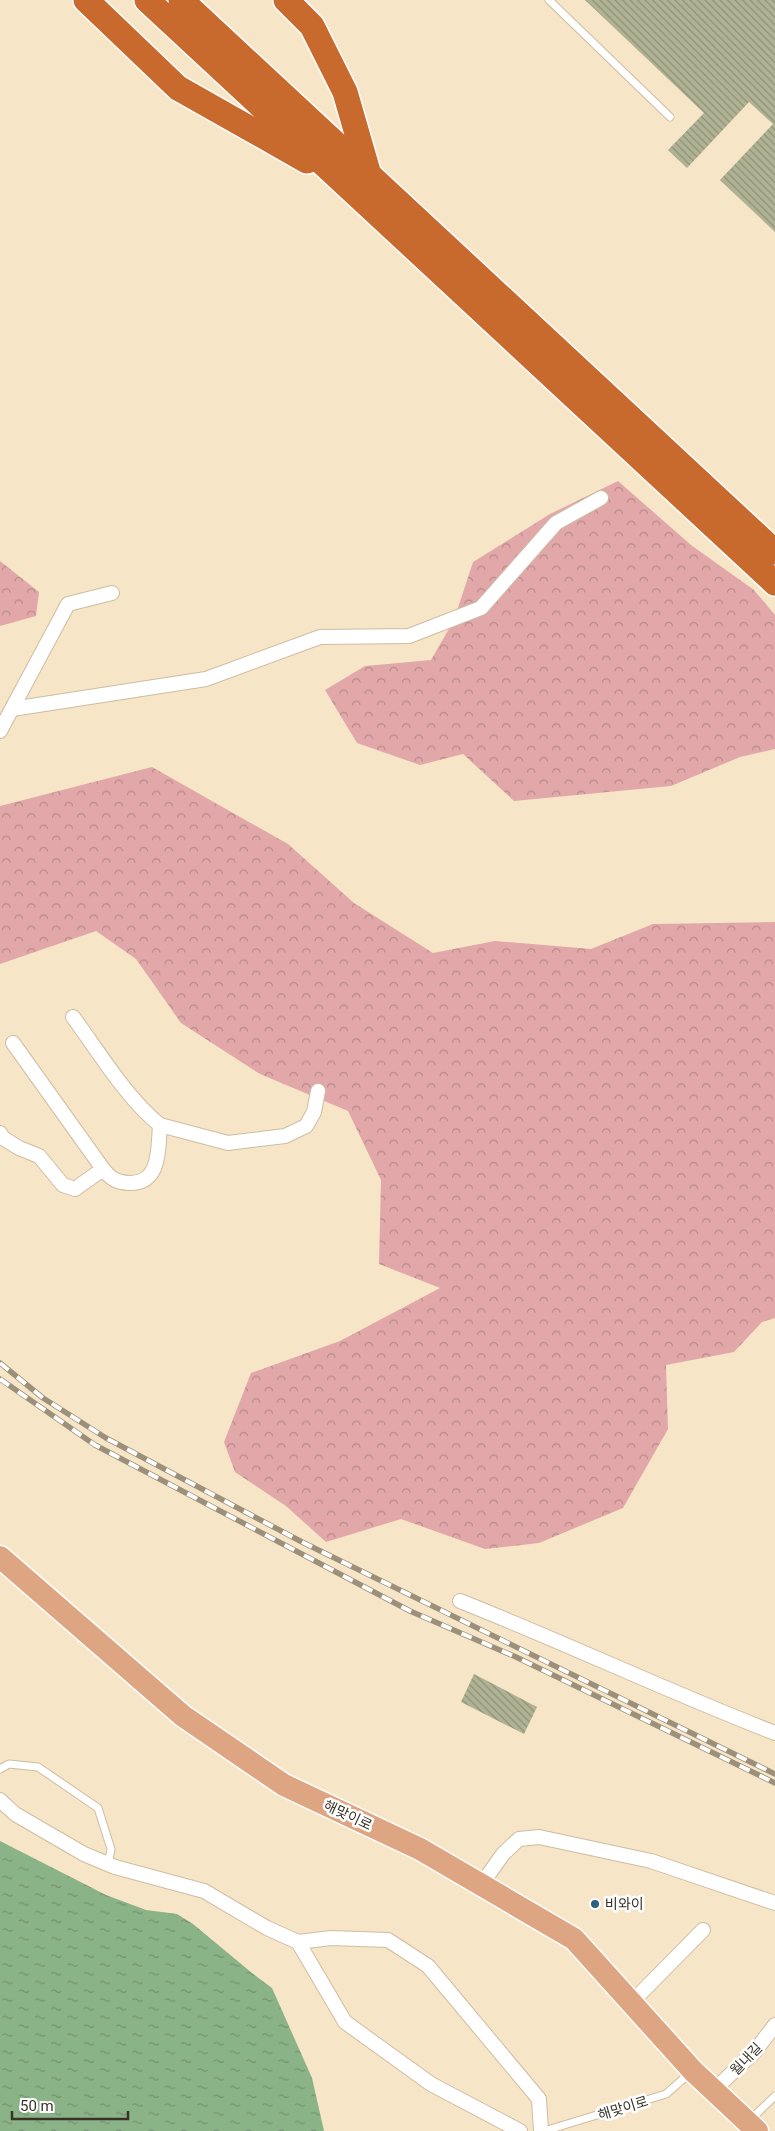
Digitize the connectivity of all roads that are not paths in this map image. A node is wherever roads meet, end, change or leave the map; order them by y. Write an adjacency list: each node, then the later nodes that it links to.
1 (86, 0): 8 (highway)
2 (147, 0): 8 (highway)
3 (181, 0): 7 (highway)
4 (286, 0): 7 (highway)
5 (549, 0): 6 (lane)
6 (670, 117)
7 (370, 175): 10 (highway)
8 (339, 178): 11 (highway)
9 (601, 498): 13 (street)
10 (775, 552)
11 (775, 583)
12 (112, 593): 13 (street)
13 (12, 709): 14 (street)
14 (0, 732)
15 (73, 1017): 18 (street)
16 (13, 1043): 20 (street)
17 (318, 1091): 18 (street)
18 (160, 1125): 20 (street)
19 (0, 1133): 20 (street)
20 (103, 1168)
21 (0, 1557): 27 (main road, 해맞이로)
22 (460, 1601): 23 (street)
23 (775, 1733)
24 (0, 1769): 26 (lane)
25 (0, 1800): 26 (street)
26 (108, 1865): 30 (street)
27 (481, 1885): 28 (street); 31 (main road, 해맞이로)
28 (775, 1903)
29 (703, 1930): 31 (street)
30 (298, 1942): 37 (street); 38 (street)
31 (632, 2002): 33 (main road, 해맞이로)
32 (775, 2025): 34 (street, 월내길)
33 (693, 2070): 34 (main road, 해맞이로); 38 (lane, 해맞이로)
34 (714, 2090): 36 (main road, 해맞이로)
35 (775, 2096): 36 (lane)
36 (753, 2127)
37 (520, 2131)
38 (543, 2131)

